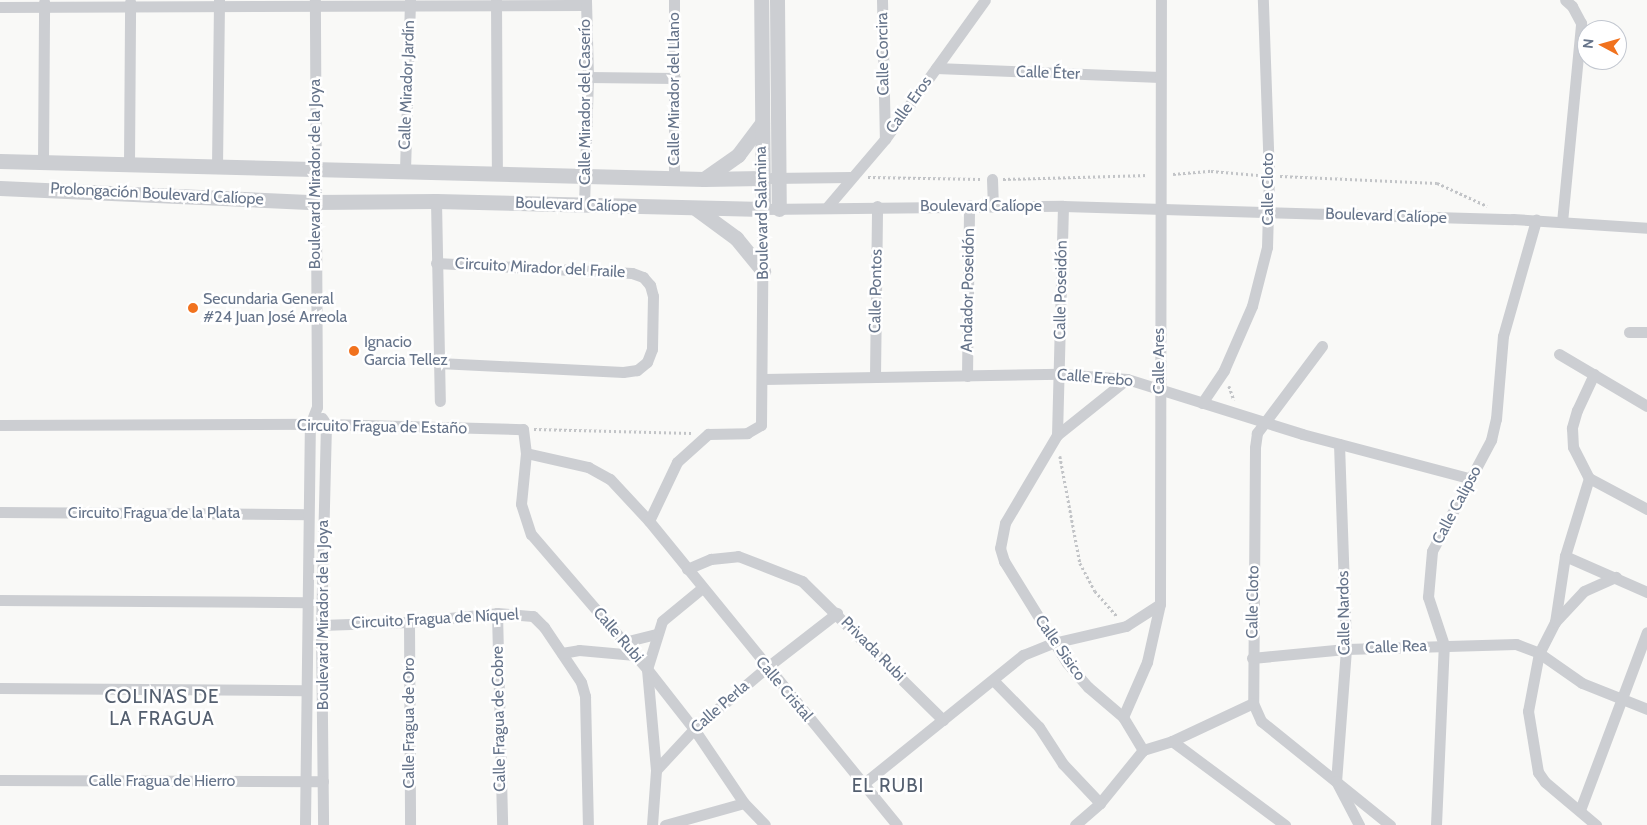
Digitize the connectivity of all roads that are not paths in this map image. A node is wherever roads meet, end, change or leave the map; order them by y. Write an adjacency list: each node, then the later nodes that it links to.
1 (674, 0): 20 (street, Calle Mirador del Llano)
2 (761, 0): 21 (street, Boulevard Salamina)
3 (776, 0): 34 (street, Boulevard Salamina)
4 (882, 0): 22 (street, Calle Corcira)
5 (985, 0): 17 (street, Calle Eros)
6 (1161, 0): 18 (street, Calle Ares)
7 (1263, 0): 50 (street, Calle Cloto)
8 (1565, 0): 52 (street)
9 (410, 2): 11 (street); 12 (street); 28 (street, Calle Mirador Jardín)
10 (218, 3): 11 (street); 15 (street); 26 (street)
11 (315, 3): 27 (street, Boulevard Mirador de la Joya)
12 (496, 3): 13 (street); 29 (street)
13 (586, 3): 19 (street, Calle Mirador del Caserío)
14 (44, 4): 15 (street); 16 (street); 24 (street)
15 (130, 4): 25 (street)
16 (0, 7)
17 (936, 68): 18 (street, Calle Éter); 22 (street, Calle Eros)
18 (1160, 77): 49 (street, Calle Ares)
19 (588, 78): 20 (street); 30 (street, Calle Mirador del Caserío)
20 (675, 78): 32 (street, Calle Mirador del Llano)
21 (762, 123): 33 (street, Boulevard Salamina); 35 (street)
22 (885, 139): 31 (street, Calle Eros)
23 (0, 161): 24 (street, Prolongación Boulevard Calíope)
24 (43, 162): 25 (street, Prolongación Boulevard Calíope)
25 (129, 163): 26 (street, Prolongación Boulevard Calíope)
26 (217, 166): 27 (street, Prolongación Boulevard Calíope)
27 (314, 168): 28 (street, Boulevard Calíope); 39 (street, Boulevard Mirador de la Joya)
28 (404, 170): 29 (street, Boulevard Calíope)
29 (497, 173): 30 (street, Boulevard Calíope)
30 (585, 176): 32 (street, Boulevard Calíope); 40 (street, Calle Mirador del Caserío)
31 (852, 177): 34 (street); 42 (street, Calle Eros)
32 (674, 178): 35 (street, Boulevard Calíope)
33 (762, 178): 34 (street); 35 (street, Boulevard Calíope); 47 (street, Boulevard Salamina)
34 (778, 178): 48 (street, Boulevard Salamina)
35 (704, 179)
36 (992, 179): 44 (street)
37 (0, 188): 39 (street, Prolongación Boulevard Calíope)
38 (436, 201): 39 (street, Boulevard Calíope); 40 (street, Boulevard Calíope); 54 (street)
39 (314, 202): 71 (street, Boulevard Mirador de la Joya)
40 (584, 205): 46 (street, Boulevard Calíope)
41 (969, 205): 43 (street, Boulevard Calíope); 44 (street, Boulevard Calíope); 64 (street, Andador Poseidón)
42 (828, 206): 43 (street, Boulevard Calíope); 48 (street, Boulevard Calíope)
43 (877, 206): 63 (street, Calle Pontos)
44 (993, 206): 45 (street, Boulevard Calíope)
45 (1063, 206): 49 (street, Boulevard Calíope); 61 (street, Calle Poseidón)
46 (695, 208): 47 (street, Boulevard Calíope); 55 (street)
47 (763, 209): 48 (street, Boulevard Calíope); 55 (street, Boulevard Salamina)
48 (779, 209)
49 (1158, 209): 50 (street, Boulevard Calíope); 67 (street, Calle Ares)
50 (1269, 212): 51 (street, Boulevard Calíope); 69 (street, Calle Cloto)
51 (1536, 220): 52 (street, Boulevard Calíope); 81 (street, Calle Calipso)
52 (1562, 222): 53 (street, Boulevard Calíope)
53 (1647, 228)
54 (436, 263): 60 (street); 60 (street, Circuito Mirador del Fraile)
55 (763, 271): 65 (street, Boulevard Salamina)
56 (1629, 332): 57 (street)
57 (1647, 332)
58 (1322, 346): 72 (street, Calle Cloto)
59 (1559, 354): 62 (street)
60 (438, 363): 68 (street)
61 (1060, 374): 64 (street, Calle Erebo); 66 (street, Calle Erebo); 77 (street, Calle Poseidón)
62 (1594, 374): 70 (street); 80 (street)
63 (875, 376): 64 (street, Calle Erebo); 65 (street, Calle Erebo)
64 (967, 376)
65 (764, 379): 85 (street, Boulevard Salamina)
66 (1128, 379): 67 (street, Calle Erebo); 77 (street)
67 (1160, 390): 69 (street, Calle Erebo); 93 (street, Calle Ares)
68 (440, 401)
69 (1202, 403): 72 (street, Calle Erebo)
70 (1647, 406)
71 (317, 407): 73 (street, Boulevard Mirador de la Joya); 75 (street, Boulevard Mirador de la Joya)
72 (1263, 422): 78 (street, Calle Erebo); 108 (street, Calle Cloto)
73 (326, 424): 75 (street, Circuito Fragua de Estaño); 76 (street, Circuito Fragua de Estaño); 98 (street, Boulevard Mirador de la Joya)
74 (0, 425): 75 (street, Circuito Fragua de Estaño)
75 (310, 425): 84 (street, Boulevard Mirador de la Joya)
76 (523, 429): 79 (street, Calle Rubi)
77 (1057, 435): 102 (street, Calle Sisico)
78 (1339, 444): 81 (street, Calle Erebo); 104 (street, Calle Nardos)
79 (526, 453): 85 (street, Calle Cristal); 101 (street, Calle Rubi)
80 (1589, 478): 82 (street); 86 (street)
81 (1472, 479): 103 (street, Calle Calipso)
82 (1647, 508)
83 (0, 512): 84 (street, Circuito Fragua de la Plata)
84 (308, 514): 92 (street, Boulevard Mirador de la Joya)
85 (649, 520): 87 (street, Calle Cristal)
86 (1565, 556): 88 (street); 97 (street)
87 (687, 569): 89 (street, Calle Cristal); 95 (street, Privada Rubi)
88 (1616, 577): 90 (street); 97 (street)
89 (702, 588): 100 (street); 109 (street, Calle Cristal)
90 (1647, 592)
91 (0, 600): 92 (street)
92 (306, 602): 113 (street, Boulevard Mirador de la Joya)
93 (1160, 604): 102 (street); 117 (street, Calle Ares)
94 (497, 613): 96 (street, Circuito Fragua de Níquel); 105 (street, Circuito Fragua de Níquel); 134 (street, Calle Fragua de Cobre)
95 (838, 613): 109 (street, Calle Perla); 118 (street, Privada Rubi)
96 (409, 622): 98 (street, Circuito Fragua de Níquel); 133 (street, Calle Fragua de Oro)
97 (1555, 622): 106 (street)
98 (321, 625): 125 (street, Boulevard Mirador de la Joya)
99 (1647, 632): 114 (street)
100 (656, 634): 101 (street); 110 (street)
101 (624, 642): 107 (street, Calle Rubi)
102 (1053, 643): 111 (street); 117 (street, Calle Sisico)
103 (1444, 646): 104 (street, Calle Rea); 106 (street, Calle Rea); 144 (street, Calle Calipso)
104 (1346, 649): 108 (street, Calle Rea); 126 (street, Calle Nardos)
105 (562, 653): 107 (street); 135 (street, Circuito Fragua de Níquel)
106 (1539, 653): 114 (street); 130 (street)
107 (635, 655): 110 (street, Calle Rubi)
108 (1252, 658): 115 (street, Calle Cloto)
109 (766, 668): 119 (street, Calle Perla); 127 (street, Calle Cristal)
110 (648, 669): 119 (street, Calle Rubi); 122 (street)
111 (994, 681): 118 (street); 129 (street)
112 (0, 688): 113 (street)
113 (305, 690): 124 (street, Boulevard Mirador de la Joya)
114 (1622, 698): 116 (street); 130 (street)
115 (1253, 703): 120 (street); 126 (street, Calle Cloto)
116 (1647, 709)
117 (1124, 716): 121 (street, Calle Sisico)
118 (943, 720): 127 (street)
119 (694, 729): 122 (street, Calle Perla); 128 (street, Calle Rubi)
120 (1172, 741): 121 (street); 141 (street)
121 (1143, 750): 129 (street)
122 (656, 770): 136 (street)
123 (0, 780): 124 (street, Calle Fragua de Hierro)
124 (305, 781): 125 (street, Calle Fragua de Hierro); 131 (street, Boulevard Mirador de la Joya)
125 (323, 781): 132 (street, Boulevard Mirador de la Joya)
126 (1336, 781): 142 (street); 143 (street)
127 (863, 784): 139 (street, Calle Cristal)
128 (744, 803): 137 (street); 138 (street, Calle Rubi)
129 (1100, 803): 140 (street)
130 (1580, 810): 145 (street)
131 (305, 825)
132 (323, 825)
133 (410, 825)
134 (502, 825)
135 (588, 825)
136 (652, 825)
137 (665, 825)
138 (765, 825)
139 (897, 825)
140 (1075, 825)
141 (1285, 825)
142 (1359, 825)
143 (1390, 825)
144 (1436, 825)
145 (1596, 825)

